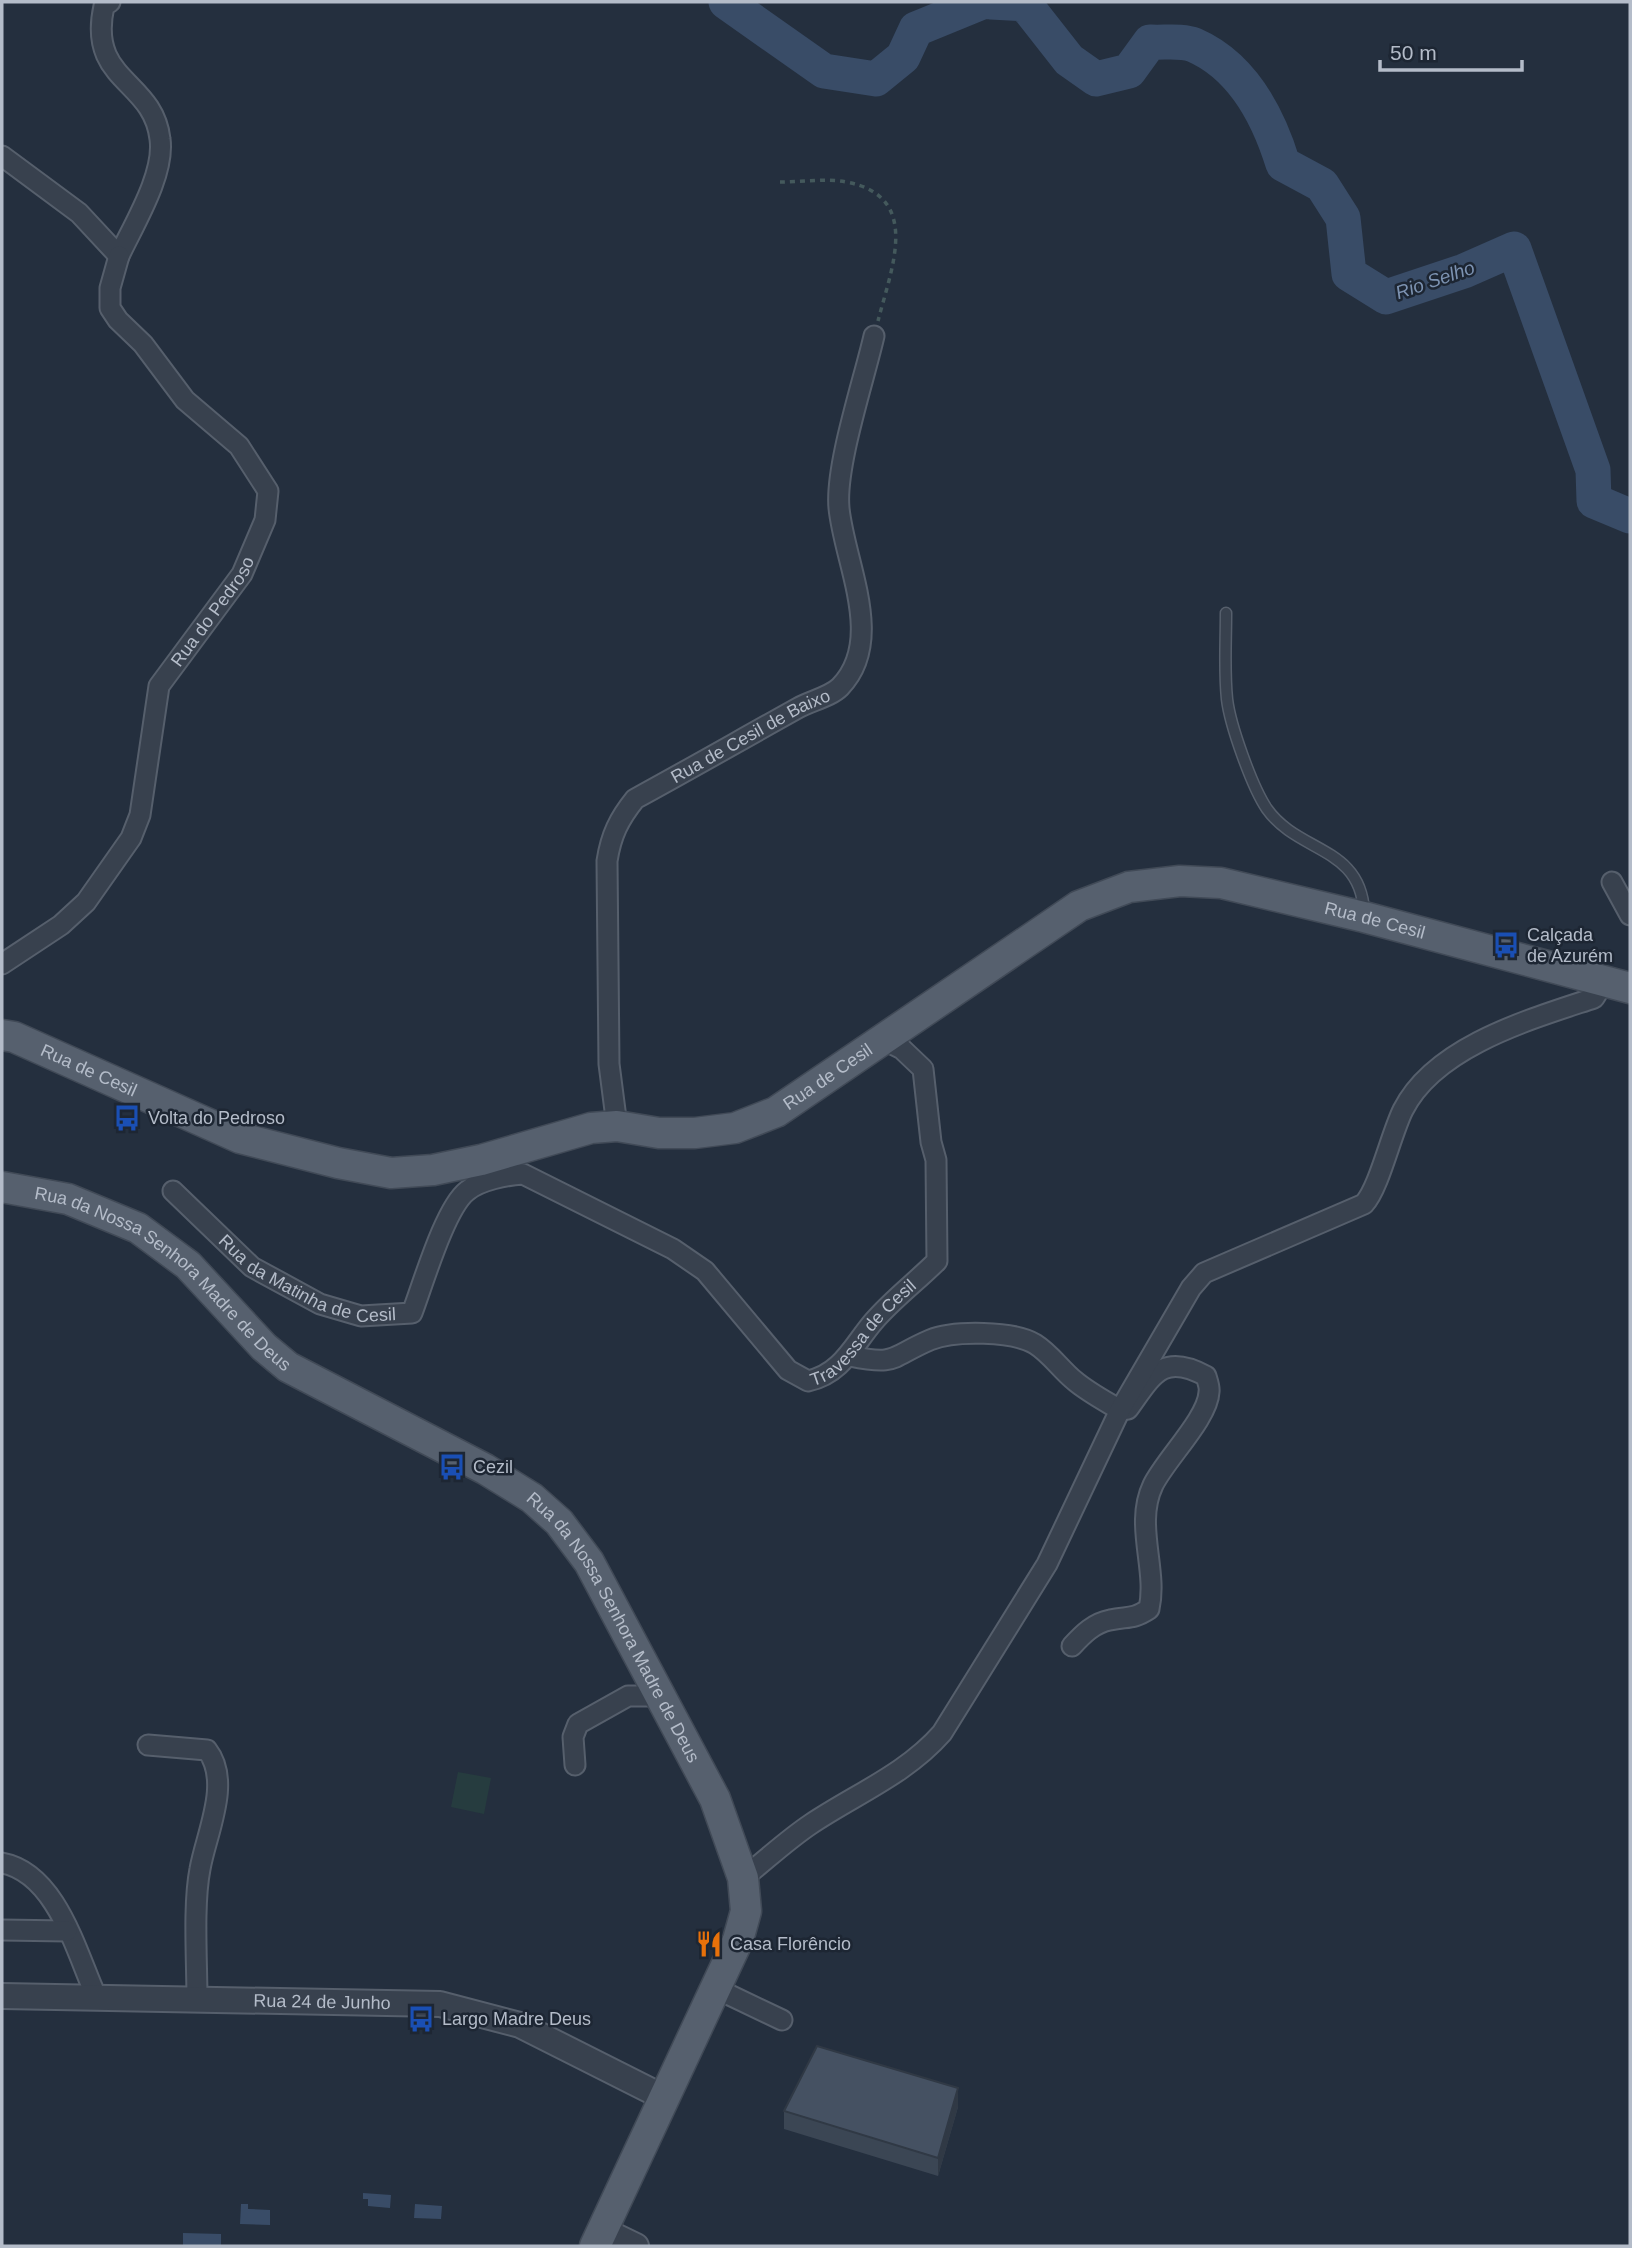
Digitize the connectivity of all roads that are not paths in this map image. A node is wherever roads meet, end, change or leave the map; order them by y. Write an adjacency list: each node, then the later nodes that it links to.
1 (110, 2): 3 (street, Rua do Pedroso)
2 (2, 156): 3 (street)
3 (119, 256): 9 (street, Rua do Pedroso)
4 (874, 336): 13 (street, Rua de Cesil de Baixo)
5 (1226, 613): 8 (lane)
6 (1612, 883): 7 (street)
7 (1630, 915)
8 (1364, 917): 10 (main road, Rua de Cesil); 12 (main road, Rua de Cesil)
9 (2, 964)
10 (1622, 982): 18 (street)
11 (2, 1035): 14 (main road, Rua de Cesil)
12 (882, 1039): 13 (main road, Rua de Cesil); 17 (street, Travessa de Cesil)
13 (617, 1126): 14 (main road, Rua de Cesil)
14 (522, 1161): 16 (street, Rua da Matinha de Cesil); 17 (street, Travessa de Cesil)
15 (2, 1187): 20 (main road, Rua da Nossa Senhora Madre de Deus)
16 (173, 1191)
17 (850, 1356): 18 (street)
18 (1119, 1410): 19 (street); 24 (street)
19 (1072, 1646)
20 (662, 1696): 22 (street); 24 (main road, Rua da Nossa Senhora Madre de Deus)
21 (148, 1745): 30 (street)
22 (575, 1765)
23 (2, 1863): 26 (street)
24 (743, 1878): 27 (main road, Rua da Nossa Senhora Madre de Deus)
25 (2, 1930): 26 (street)
26 (67, 1931): 29 (street)
27 (715, 1988): 31 (street); 32 (main road, Rua da Nossa Senhora Madre de Deus)
28 (2, 1996): 29 (street, Rua 24 de Junho)
29 (96, 1997): 30 (street, Rua 24 de Junho)
30 (197, 2000): 32 (street, Rua 24 de Junho)
31 (782, 2020)
32 (663, 2097): 33 (main road, Rua da Nossa Senhora Madre de Deus)
33 (599, 2238): 34 (street)
34 (636, 2246)

